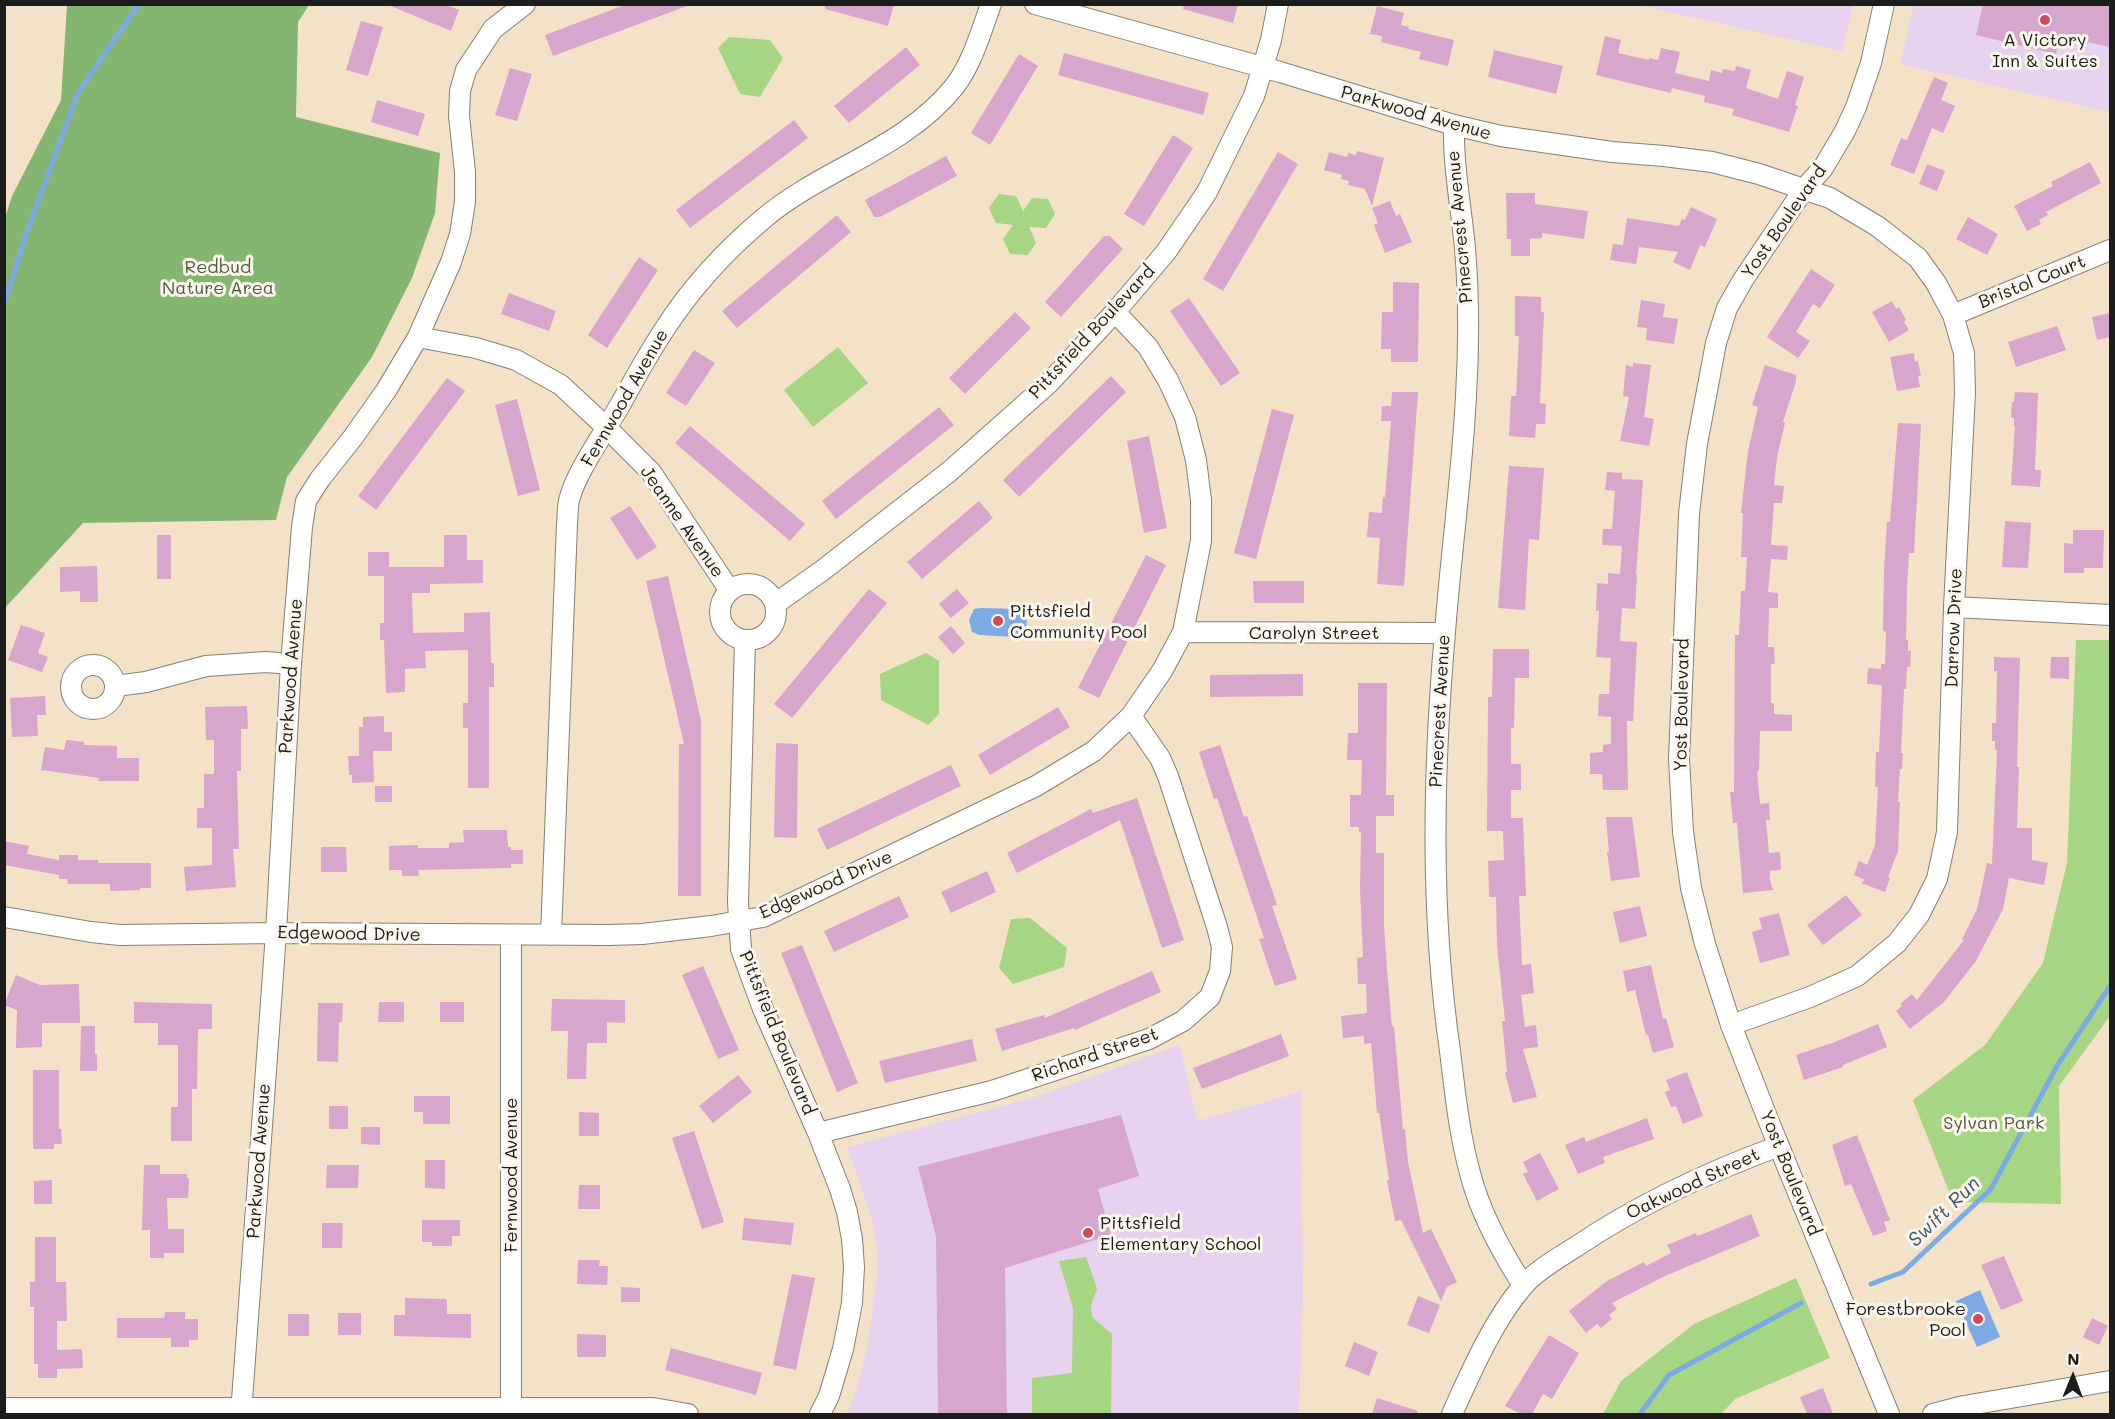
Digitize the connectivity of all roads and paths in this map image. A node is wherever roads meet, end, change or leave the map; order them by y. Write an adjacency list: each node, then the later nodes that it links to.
1 (525, 4): 12 (street, Parkwood Avenue)
2 (991, 4): 13 (street, Fernwood Avenue)
3 (1035, 4): 6 (street, Parkwood Avenue)
4 (1278, 4): 6 (street, Pittsfield Boulevard)
5 (1884, 4): 8 (street, Yost Boulevard)
6 (1262, 68): 7 (street, Parkwood Avenue); 10 (street, Pittsfield Boulevard)
7 (1454, 124): 8 (street, Parkwood Avenue); 19 (street, Pinecrest Avenue)
8 (1804, 189): 11 (street, Darrow Drive); 29 (street, Yost Boulevard)
9 (2110, 250): 11 (street, Bristol Court)
10 (1115, 312): 15 (street, Pittsfield Boulevard); 18 (street, Edgewood Drive)
11 (1953, 315): 16 (street, Darrow Drive)
12 (418, 337): 13 (street, Jeanne Avenue); 21 (street, Parkwood Avenue)
13 (607, 428): 14 (street, Jeanne Avenue); 27 (street, Fernwood Avenue)
14 (729, 591): 15 (street); 20 (street)
15 (775, 604): 20 (street)
16 (1954, 607): 17 (street); 29 (street, Darrow Drive)
17 (2110, 615)
18 (1183, 632): 19 (street, Carolyn Street); 23 (street, Edgewood Drive)
19 (1445, 633): 32 (street, Pinecrest Avenue)
20 (745, 640): 25 (street, Pittsfield Boulevard)
21 (291, 664): 22 (street); 26 (street, Parkwood Avenue)
22 (116, 686)
23 (1131, 716): 25 (street, Edgewood Drive); 30 (street, Richard Street)
24 (4, 917): 26 (street, Edgewood Drive)
25 (738, 921): 27 (street, Edgewood Drive); 30 (street, Pittsfield Boulevard)
26 (276, 933): 28 (street, Edgewood Drive); 35 (street, Parkwood Avenue)
27 (551, 935): 28 (street, Edgewood Drive)
28 (511, 936): 36 (street, Fernwood Avenue)
29 (1731, 1025): 31 (street, Yost Boulevard)
30 (818, 1133): 38 (street, Pittsfield Boulevard)
31 (1779, 1146): 32 (street, Oakwood Street); 40 (street, Yost Boulevard)
32 (1523, 1285): 39 (street, Oakwood Street)
33 (2110, 1381): 41 (street)
34 (4, 1408): 35 (street)
35 (241, 1411): 36 (street)
36 (511, 1411): 37 (street)
37 (688, 1414)
38 (820, 1414)
39 (1452, 1414)
40 (1889, 1414)
41 (1933, 1414)

